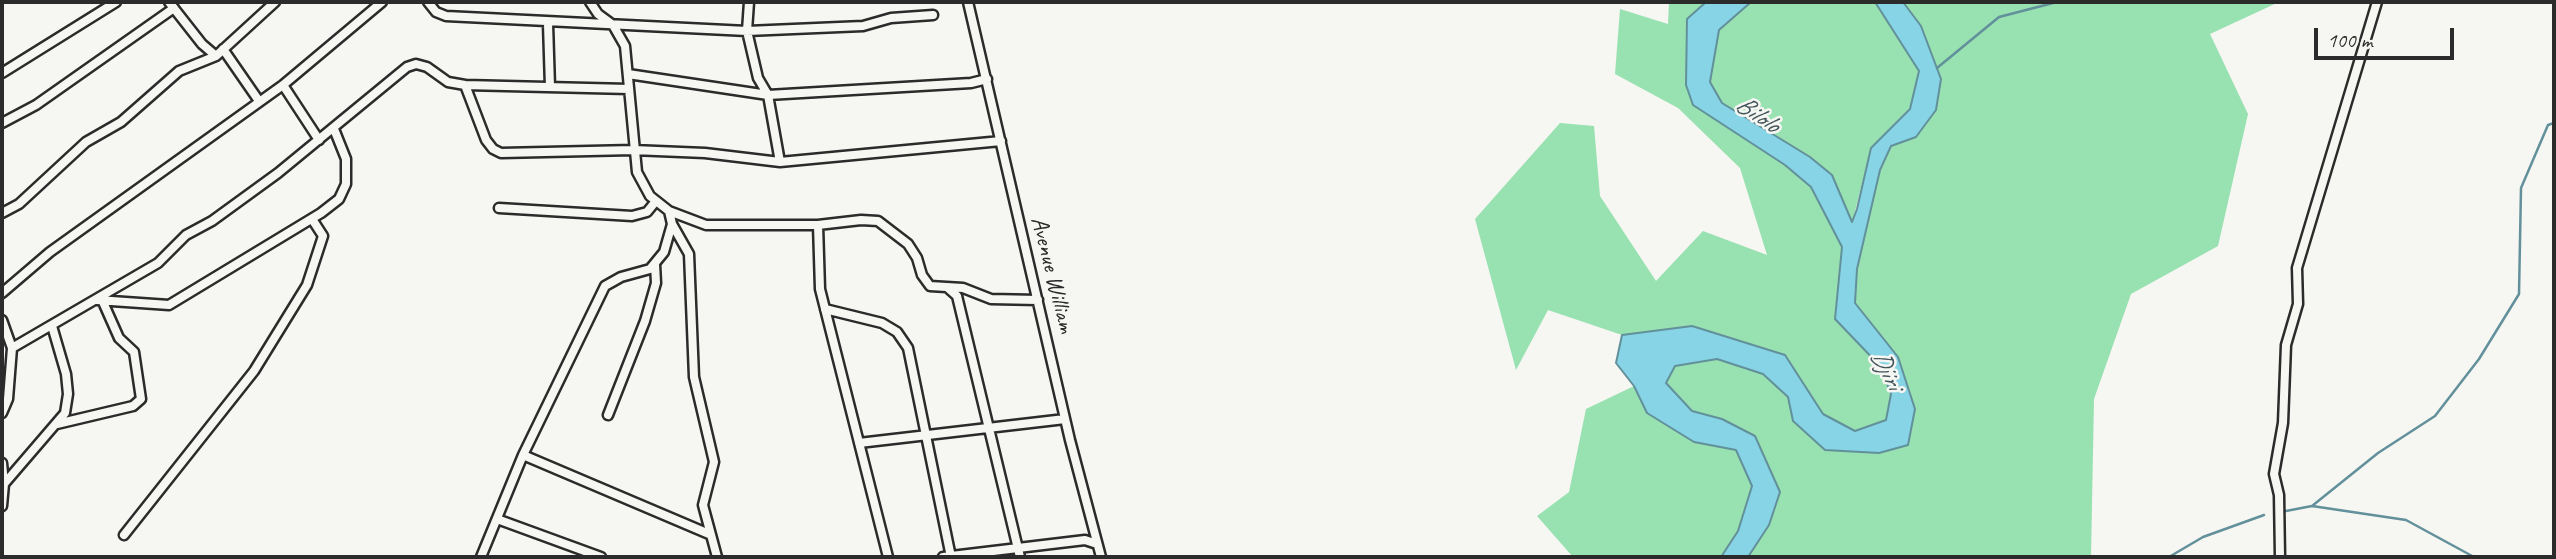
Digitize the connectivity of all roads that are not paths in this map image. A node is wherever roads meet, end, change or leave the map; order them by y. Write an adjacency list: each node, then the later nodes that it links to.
1 (117, 2): 16 (street)
2 (275, 2): 14 (street)
3 (428, 2): 11 (street)
4 (590, 2): 12 (street)
5 (749, 2): 13 (street)
6 (968, 2): 18 (street, Avenue William)
7 (2377, 2): 69 (street)
8 (378, 3): 19 (street)
9 (172, 5): 15 (street); 25 (street)
10 (933, 15): 13 (street)
11 (548, 24): 12 (street); 21 (street)
12 (613, 25): 13 (street); 17 (street)
13 (747, 31): 23 (street)
14 (223, 49): 15 (street); 24 (street)
15 (216, 56): 34 (street)
16 (2, 73)
17 (628, 74): 22 (street); 23 (street)
18 (987, 79): 23 (street); 28 (street, Avenue William)
19 (283, 85): 24 (street); 27 (street)
20 (465, 85): 21 (street); 26 (street); 29 (street)
21 (550, 87): 22 (street)
22 (629, 89): 29 (street)
23 (768, 95): 30 (street)
24 (260, 101): 40 (street)
25 (2, 123)
26 (334, 129): 27 (street); 35 (street)
27 (319, 140): 42 (street)
28 (1001, 141): 30 (street); 41 (street, Avenue William)
29 (633, 150): 30 (street); 31 (street)
30 (779, 162)
31 (656, 201): 32 (street); 33 (street)
32 (499, 208)
33 (669, 211): 36 (street); 37 (street)
34 (2, 213)
35 (312, 219): 42 (street); 60 (street)
36 (672, 224): 38 (street); 59 (street)
37 (818, 225): 39 (street); 43 (street)
38 (655, 264): 48 (street); 54 (street)
39 (946, 286): 41 (street); 51 (street)
40 (2, 293)
41 (1038, 300): 49 (street, Avenue William)
42 (100, 301): 45 (street); 50 (street)
43 (825, 309): 52 (street); 53 (street)
44 (2, 320): 46 (street)
45 (52, 326): 46 (street); 50 (street)
46 (12, 348): 47 (street)
47 (2, 413)
48 (608, 415)
49 (1065, 419): 51 (street); 61 (street, Avenue William)
50 (57, 424): 56 (street)
51 (989, 428): 52 (street); 62 (street)
52 (926, 433): 53 (street); 67 (street)
53 (859, 443): 66 (street)
54 (523, 455): 58 (street); 59 (street)
55 (2, 463): 56 (street)
56 (4, 484): 57 (street)
57 (2, 506)
58 (498, 519): 63 (street); 64 (street)
59 (709, 534): 65 (street)
60 (124, 535)
61 (1097, 544): 62 (street); 68 (street, Avenue William)
62 (1019, 554): 67 (street)
63 (481, 557)
64 (601, 557)
65 (717, 557)
66 (888, 557)
67 (949, 557)
68 (1101, 557)
69 (2280, 557)

